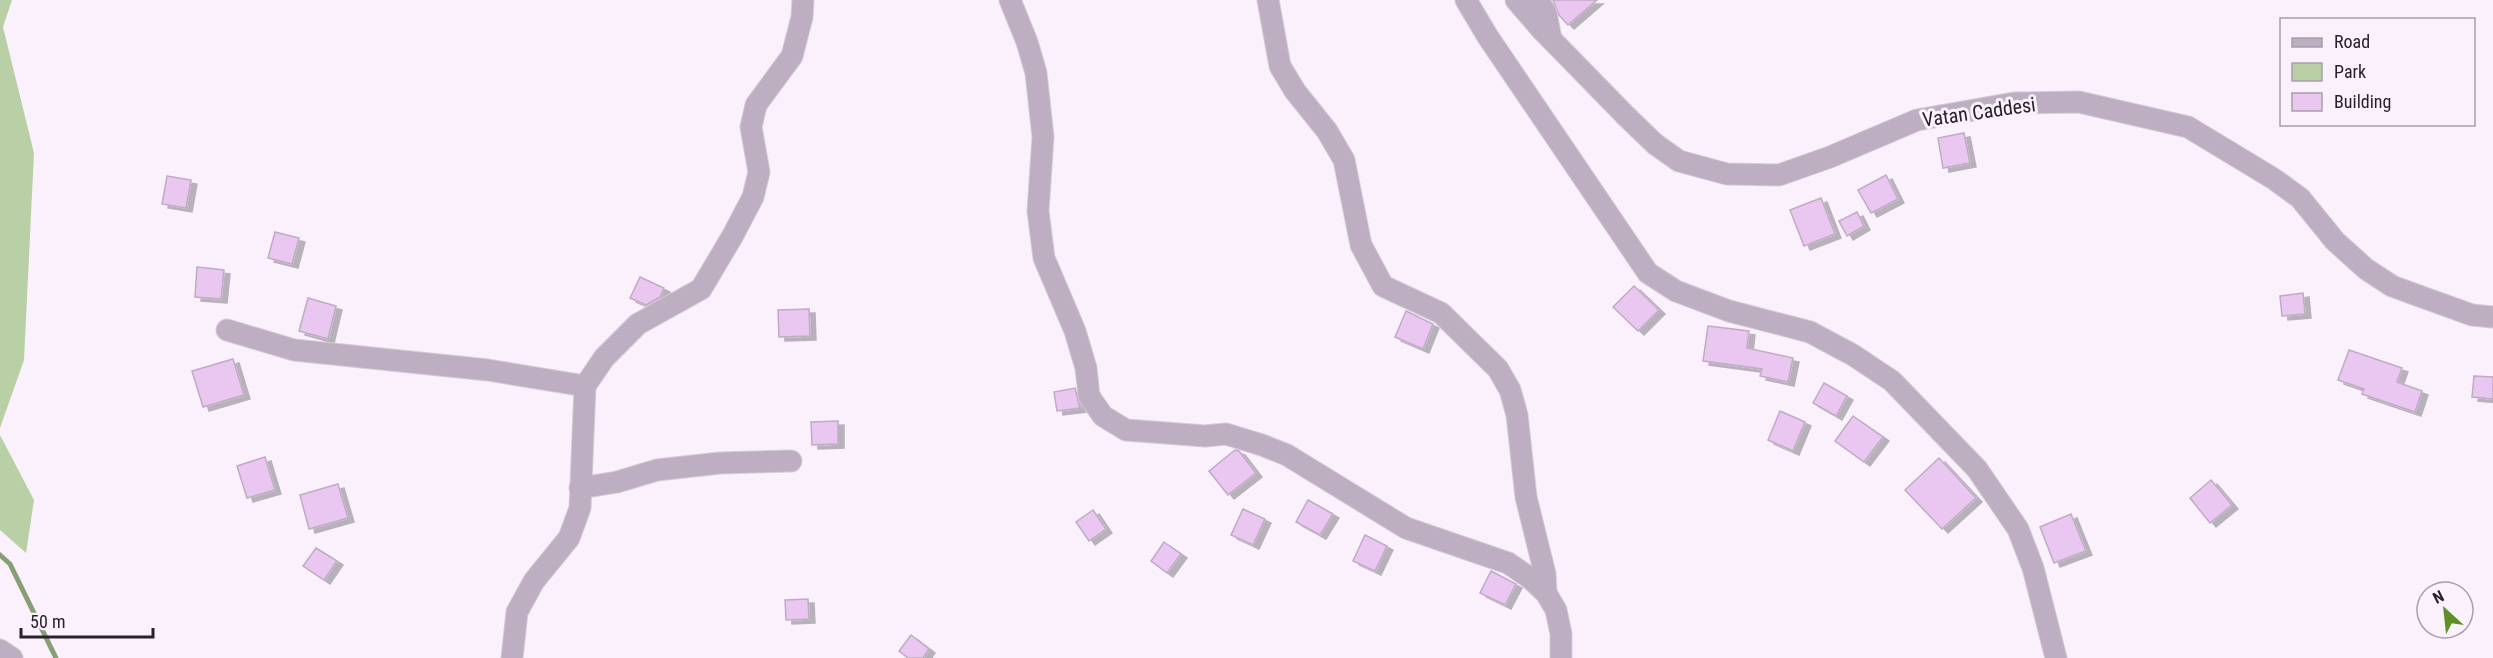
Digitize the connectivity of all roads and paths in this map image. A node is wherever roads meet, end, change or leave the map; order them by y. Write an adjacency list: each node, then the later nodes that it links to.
1 (803, 0): 10 (street)
2 (1010, 0): 13 (street)
3 (1269, 0): 13 (street)
4 (1466, 0): 18 (street)
5 (1516, 0): 7 (street, Vatan Caddesi)
6 (1539, 0): 7 (street)
7 (1552, 40): 8 (street, Vatan Caddesi)
8 (2493, 317)
9 (227, 330): 10 (street)
10 (585, 386): 12 (street)
11 (791, 461): 12 (street)
12 (580, 488): 16 (street)
13 (1546, 593): 17 (street)
14 (0, 650): 15 (street)
15 (12, 658)
16 (512, 658)
17 (1561, 658)
18 (2056, 658)

